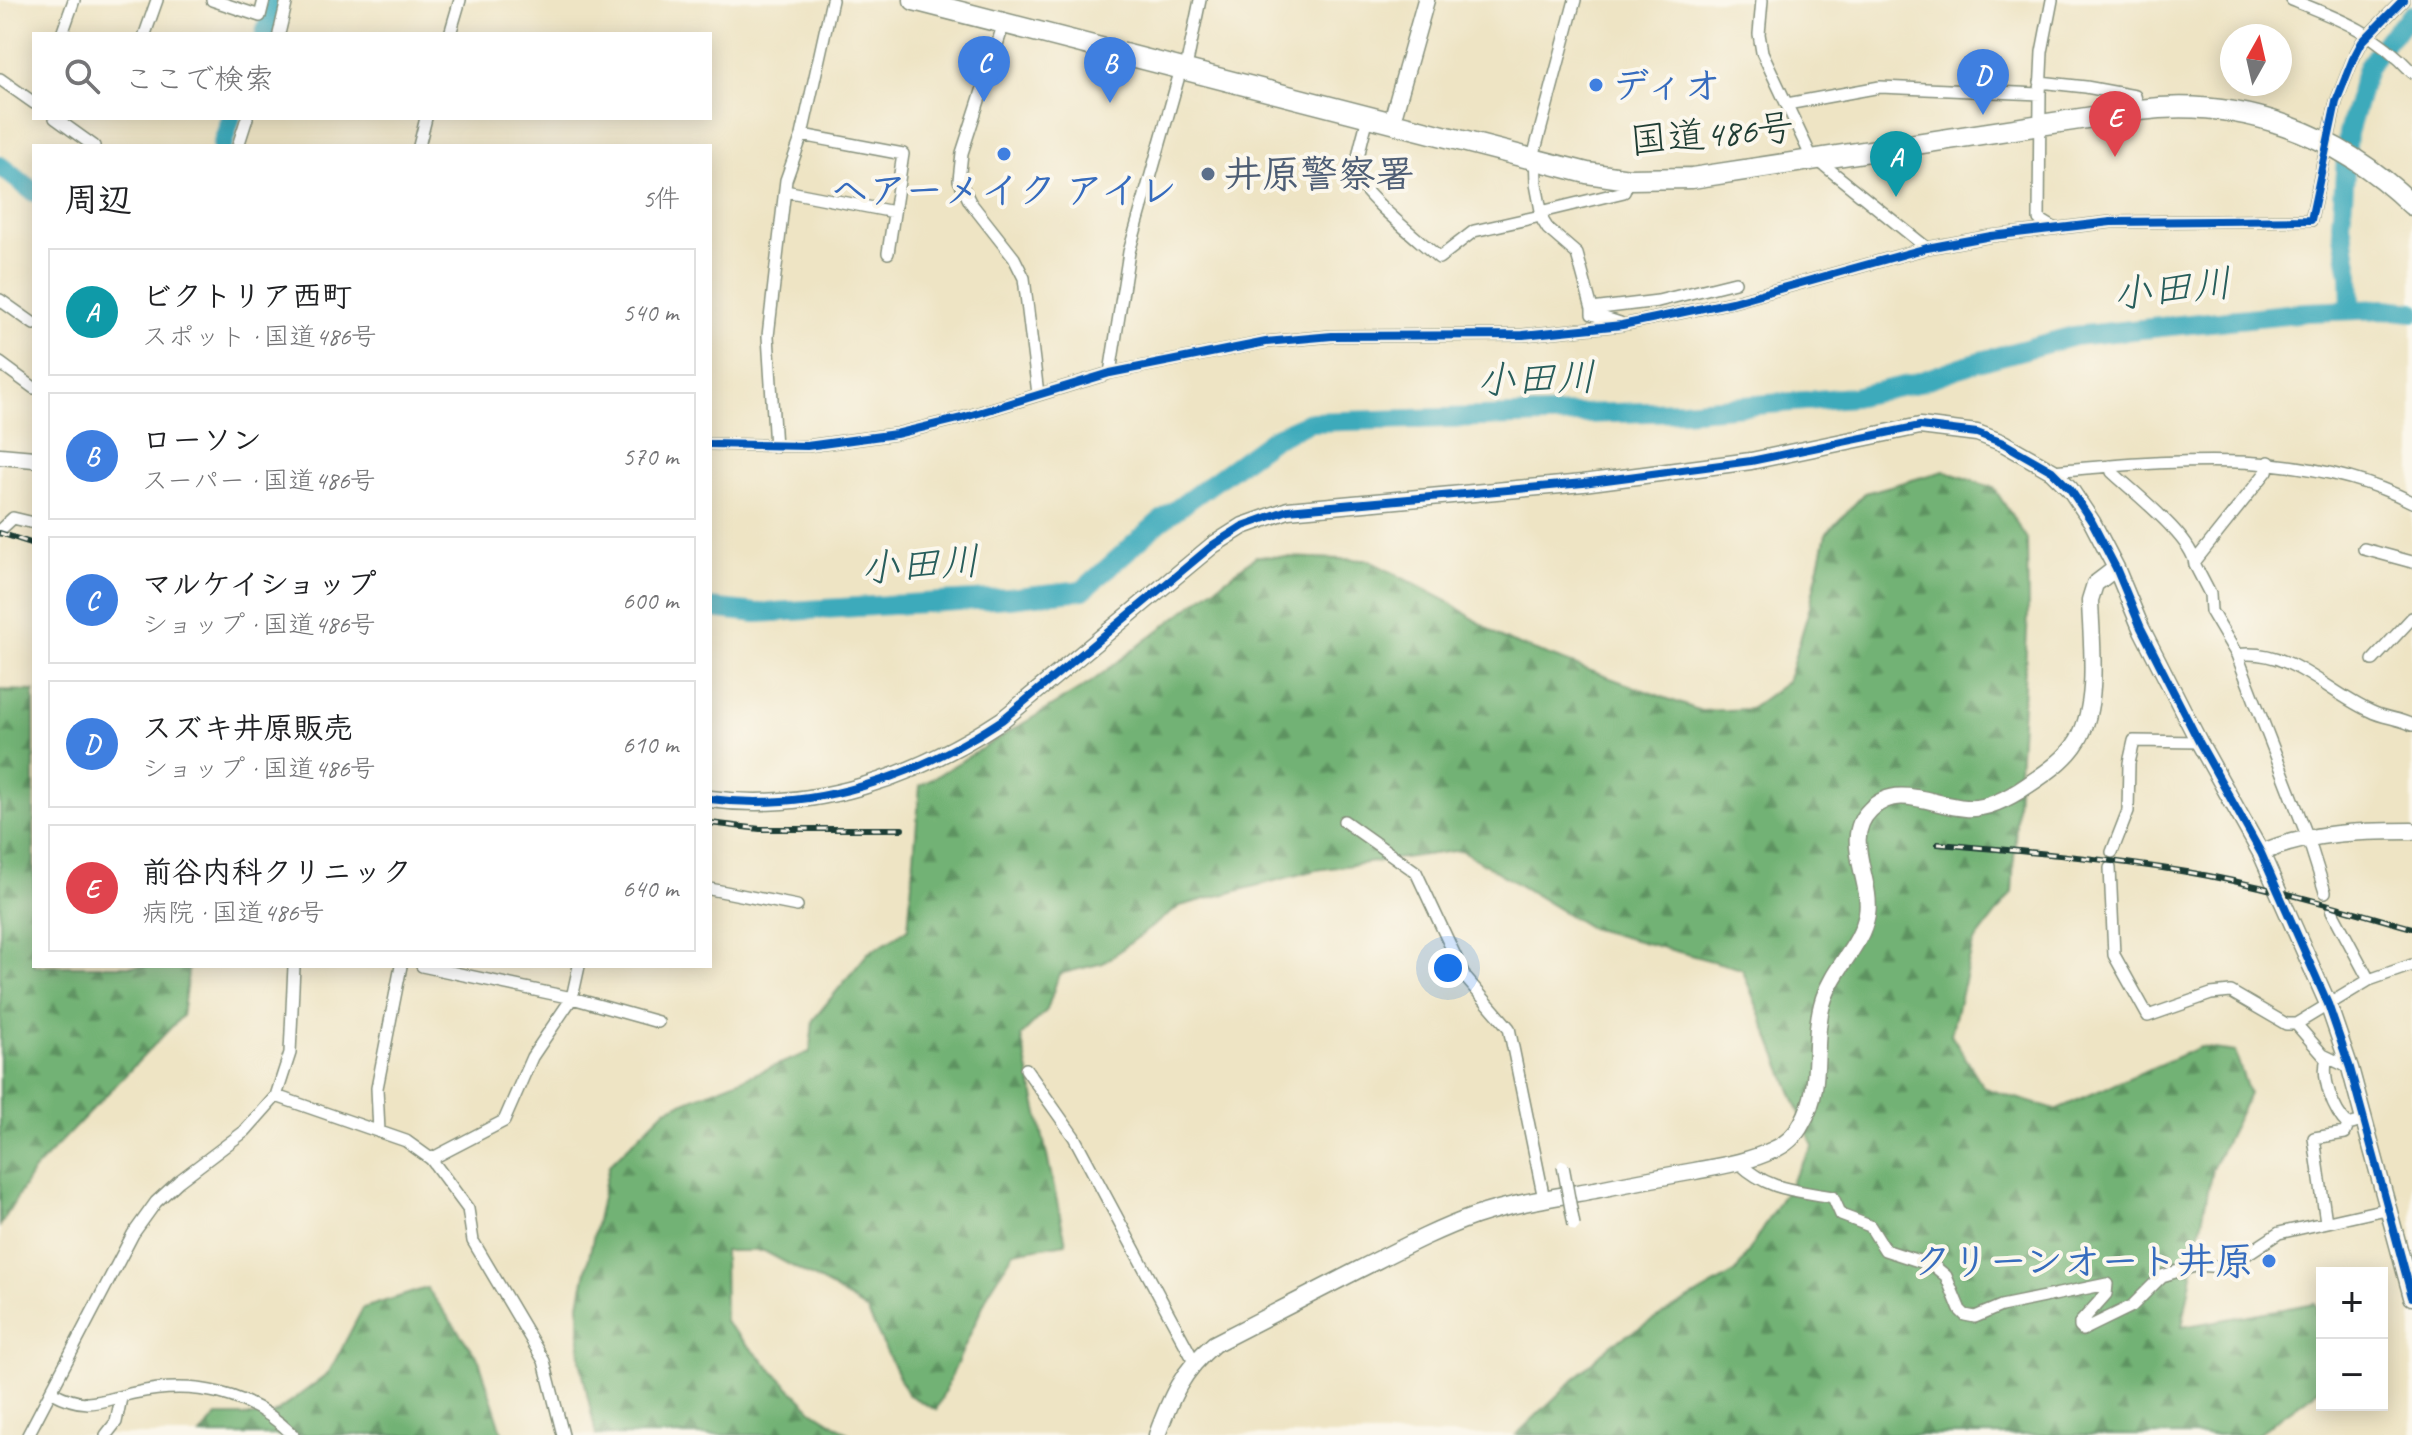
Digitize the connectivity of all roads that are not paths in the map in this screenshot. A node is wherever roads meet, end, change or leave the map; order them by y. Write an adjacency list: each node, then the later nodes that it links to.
1 (74, 0): 17 (street)
2 (157, 0): 18 (street)
3 (212, 0): 4 (street)
4 (264, 0)
5 (287, 0): 19 (street)
6 (460, 0): 20 (street)
7 (832, 0): 35 (street)
8 (914, 0): 16 (highway, 国道486号)
9 (1200, 0): 22 (street)
10 (1426, 0): 33 (street)
11 (1575, 0): 41 (street)
12 (1762, 0): 27 (street)
13 (2052, 0): 25 (street)
14 (2292, 0): 21 (street)
15 (2403, 0): 21 (street)
16 (1004, 23): 22 (highway, 国道486号); 61 (street)
17 (63, 32)
18 (146, 32)
19 (279, 32)
20 (451, 32)
21 (2371, 36): 23 (street); 36 (street)
22 (1183, 70): 29 (highway, 国道486号); 59 (street)
23 (2412, 72)
24 (0, 79): 26 (street)
25 (2040, 88): 27 (street); 28 (street); 34 (street)
26 (32, 102)
27 (1787, 104): 40 (street)
28 (2139, 110): 34 (highway, 国道486号); 36 (highway, 国道486号)
29 (1368, 117): 33 (highway, 国道486号); 46 (street)
30 (58, 120): 37 (street)
31 (246, 120): 38 (street)
32 (426, 120): 39 (street)
33 (1392, 121): 41 (highway, 国道486号)
34 (2040, 125): 40 (highway, 国道486号); 47 (street)
35 (802, 135): 43 (street); 45 (street)
36 (2329, 143): 44 (highway, 国道486号); 47 (street)
37 (91, 144)
38 (239, 144)
39 (420, 144)
40 (1816, 159): 42 (highway, 国道486号); 48 (street)
41 (1536, 161): 42 (highway, 国道486号); 46 (street)
42 (1629, 179): 46 (street)
43 (785, 191): 45 (street); 63 (street)
44 (2412, 205)
45 (894, 212): 49 (street)
46 (1540, 214): 54 (street)
47 (2054, 228): 48 (street)
48 (1927, 248): 53 (street)
49 (888, 253)
50 (1735, 282): 51 (street)
51 (1699, 290): 53 (street); 54 (street)
52 (0, 300): 55 (street)
53 (1732, 302): 56 (street)
54 (1592, 312): 56 (street); 57 (street)
55 (32, 323)
56 (1622, 325): 57 (street)
57 (1563, 331): 59 (street)
58 (0, 363): 60 (street)
59 (1110, 373): 61 (street)
60 (32, 387)
61 (1038, 394): 63 (street)
62 (712, 444): 63 (street)
63 (775, 447)
64 (0, 456): 65 (street)
65 (32, 459)
66 (2269, 462): 67 (street); 69 (street); 73 (street)
67 (2110, 466): 68 (street); 73 (street)
68 (2052, 471): 75 (street); 81 (street)
69 (2412, 502)
70 (32, 523): 71 (street)
71 (0, 530)
72 (2364, 549): 74 (street)
73 (2196, 560): 77 (street)
74 (2412, 562)
75 (2116, 568): 80 (street); 109 (street)
76 (2412, 618): 78 (street)
77 (2237, 655): 79 (street); 84 (street)
78 (2373, 660)
79 (2411, 723)
80 (2199, 742): 85 (street); 86 (street)
81 (712, 799)
82 (1344, 821): 111 (street)
83 (2412, 831): 84 (street)
84 (2308, 838): 86 (street); 89 (street)
85 (2112, 852)
86 (2261, 853): 99 (street)
87 (2110, 868): 101 (street)
88 (712, 889): 90 (street)
89 (2325, 892)
90 (797, 906)
91 (2332, 911): 97 (street)
92 (2412, 965): 97 (street)
93 (294, 968): 105 (street)
94 (401, 968): 107 (street)
95 (431, 968): 98 (street)
96 (579, 968): 98 (street)
97 (2369, 980): 99 (street)
98 (572, 998): 100 (street); 108 (street)
99 (2328, 1004): 101 (street); 103 (street)
100 (658, 1022)
101 (2296, 1024): 102 (street)
102 (2327, 1058): 103 (street); 106 (street)
103 (2350, 1068): 106 (street)
104 (1026, 1069): 116 (street)
105 (276, 1096): 107 (street); 117 (street)
106 (2356, 1123): 112 (street); 113 (street)
107 (379, 1132): 108 (street)
108 (431, 1159): 122 (street)
109 (1739, 1163): 111 (street); 113 (street)
110 (1563, 1166): 114 (street, bridge)
111 (1544, 1199): 116 (street)
112 (2386, 1209): 113 (street); 115 (street)
113 (2326, 1222)
114 (1574, 1225)
115 (2412, 1297)
116 (1194, 1361): 123 (street)
117 (52, 1392): 118 (street); 119 (street)
118 (121, 1398): 120 (street); 121 (street)
119 (28, 1435)
120 (106, 1435)
121 (293, 1435)
122 (563, 1435)
123 (1157, 1435)

